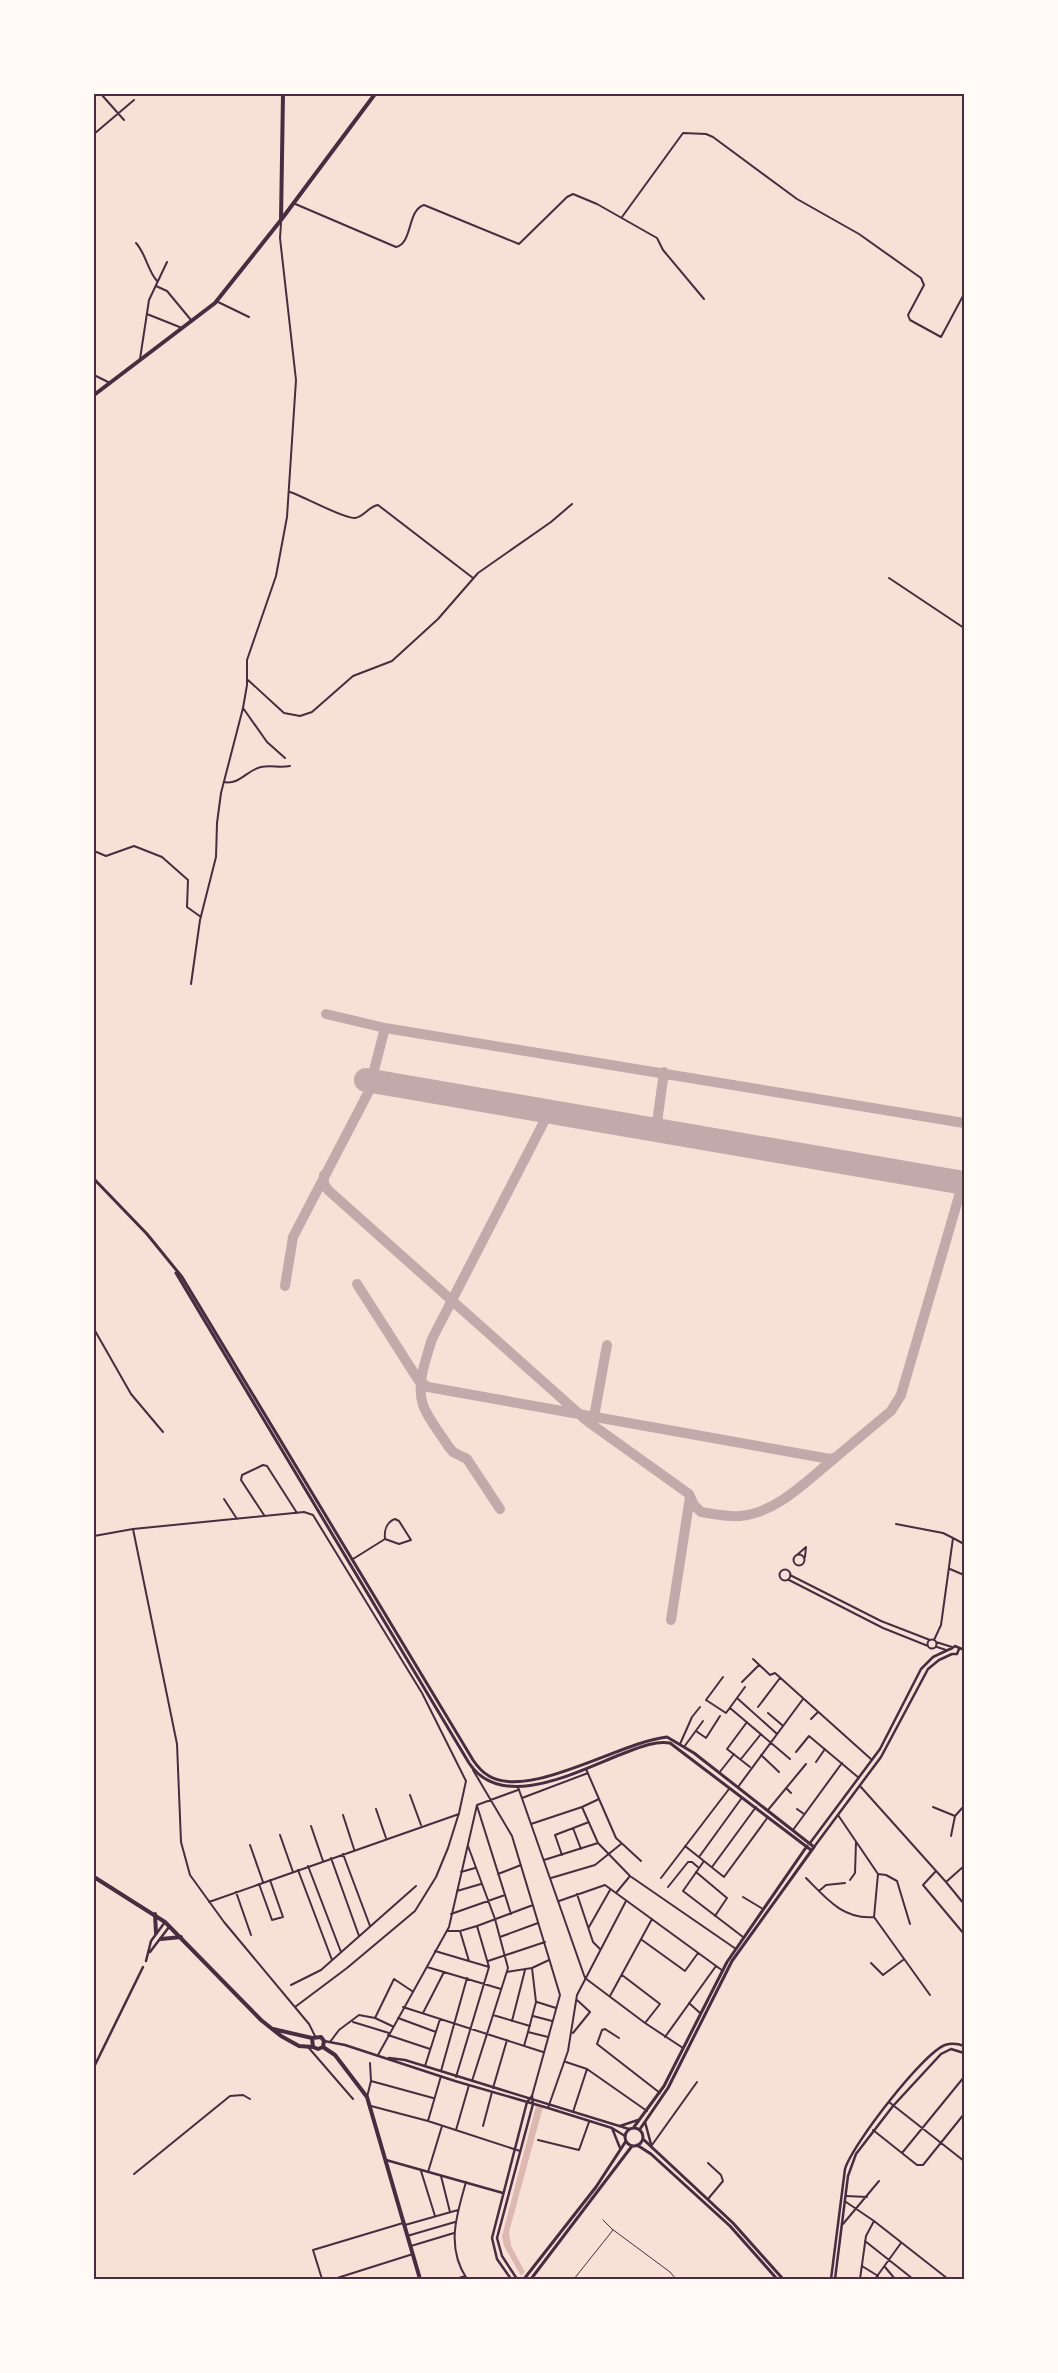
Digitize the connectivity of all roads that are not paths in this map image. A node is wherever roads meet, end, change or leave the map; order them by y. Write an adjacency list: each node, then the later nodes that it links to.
1 (102, 94): 5 (street)
2 (283, 94): 10 (main road)
3 (375, 94): 8 (main road)
4 (134, 100): 5 (street)
5 (119, 113): 6 (street); 7 (street)
6 (124, 120)
7 (94, 134)
8 (293, 203): 9 (street); 10 (main road)
9 (622, 217): 15 (street); 16 (street)
10 (281, 220): 17 (main road); 26 (street)
11 (136, 243): 13 (street)
12 (167, 262): 13 (street)
13 (157, 282): 14 (street)
14 (156, 286): 18 (street); 20 (street)
15 (964, 294)
16 (704, 299)
17 (216, 301): 19 (street); 20 (main road)
18 (147, 314): 21 (street); 22 (street)
19 (249, 317)
20 (193, 322): 21 (main road)
21 (183, 329): 22 (main road)
22 (139, 361): 24 (main road)
23 (94, 375): 24 (street)
24 (110, 383): 25 (main road)
25 (94, 395)
26 (290, 492): 28 (street); 31 (street)
27 (572, 504): 28 (street)
28 (473, 578): 31 (street)
29 (889, 578): 30 (street)
30 (964, 628)
31 (248, 680): 32 (street)
32 (244, 708): 33 (street); 35 (street)
33 (285, 758)
34 (290, 766): 35 (street)
35 (224, 782): 37 (street)
36 (94, 851): 37 (street)
37 (200, 917): 38 (street)
38 (191, 984)
39 (94, 1179): 54 (main road)
40 (94, 1329): 41 (street)
41 (163, 1432)
42 (224, 1499): 45 (street)
43 (297, 1513): 44 (street); 44 (street); 127 (street)
44 (264, 1516): 45 (street)
45 (237, 1519): 47 (street)
46 (896, 1524): 49 (street)
47 (133, 1529): 48 (street); 199 (street)
48 (94, 1536)
49 (953, 1538): 51 (street); 55 (street)
50 (385, 1539): 50 (street); 54 (street)
51 (964, 1544)
52 (797, 1555): 53 (street); 53 (street); 53 (street)
53 (804, 1558)
54 (351, 1561): 89 (main road); 103 (main road)
55 (950, 1569): 57 (street); 59 (street)
56 (790, 1575): 58 (street); 58 (street); 59 (street)
57 (964, 1575)
58 (788, 1580): 60 (street)
59 (934, 1640): 60 (street); 61 (street); 62 (street)
60 (928, 1646): 61 (street)
61 (936, 1647): 64 (street)
62 (951, 1648): 63 (street); 64 (street); 66 (street)
63 (959, 1649): 65 (street); 66 (street)
64 (946, 1650): 97 (street)
65 (964, 1650)
66 (952, 1654): 108 (street)
67 (753, 1659): 68 (street)
68 (759, 1665): 70 (street); 71 (street)
69 (723, 1676): 77 (street)
70 (780, 1678): 74 (street); 76 (street)
71 (742, 1682)
72 (745, 1687): 73 (street)
73 (737, 1698): 77 (street); 86 (street)
74 (804, 1699): 78 (street); 84 (street)
75 (700, 1707): 89 (street)
76 (758, 1707)
77 (730, 1708): 83 (street)
78 (818, 1712): 81 (street); 97 (street)
79 (768, 1713): 84 (street)
80 (720, 1716): 85 (street)
81 (811, 1719)
82 (703, 1721): 85 (street)
83 (747, 1722): 87 (street); 93 (street)
84 (782, 1725): 86 (street)
85 (696, 1731): 90 (street)
86 (776, 1733): 88 (street)
87 (761, 1734): 88 (street); 95 (street)
88 (770, 1742): 94 (street); 96 (street)
89 (680, 1744): 90 (main road)
90 (684, 1747): 106 (main road)
91 (825, 1749): 92 (street); 98 (street); 99 (street)
92 (796, 1752)
93 (734, 1754): 95 (street); 106 (street)
94 (760, 1754): 101 (street); 104 (street)
95 (741, 1759): 101 (street)
96 (790, 1759)
97 (872, 1760): 107 (street)
98 (816, 1762)
99 (842, 1763): 107 (street); 128 (street)
100 (806, 1764): 112 (street)
101 (751, 1767): 110 (street)
102 (586, 1768): 105 (street); 109 (main road); 111 (main road)
103 (473, 1769): 111 (main road); 118 (street)
104 (780, 1772)
105 (588, 1773): 116 (street); 117 (street)
106 (719, 1773): 110 (main road)
107 (859, 1778): 144 (street)
108 (860, 1786): 130 (street); 169 (street)
109 (730, 1787): 115 (main road); 148 (street)
110 (738, 1787): 126 (main road)
111 (518, 1788): 116 (street); 118 (street)
112 (786, 1788): 113 (street); 126 (street)
113 (791, 1793)
114 (410, 1795): 136 (street)
115 (742, 1797): 122 (main road); 156 (street)
116 (522, 1798): 134 (street)
117 (599, 1799): 121 (street); 146 (street)
118 (493, 1801): 119 (street); 162 (street)
119 (476, 1805): 145 (street); 173 (street)
120 (964, 1806): 131 (street)
121 (582, 1807): 133 (street); 134 (street)
122 (756, 1807): 132 (main road); 165 (street)
123 (933, 1807): 131 (street)
124 (376, 1809): 141 (street)
125 (797, 1809): 128 (street)
126 (768, 1810): 138 (main road)
127 (459, 1813): 136 (street); 264 (street)
128 (804, 1814): 138 (street)
129 (343, 1815): 152 (street)
130 (838, 1815): 142 (street); 150 (street)
131 (955, 1816): 140 (street)
132 (768, 1817): 149 (main road); 165 (street)
133 (589, 1822): 137 (street); 143 (street)
134 (531, 1824): 159 (street)
135 (311, 1826): 158 (street)
136 (421, 1826): 141 (street)
137 (574, 1828): 151 (street); 154 (street)
138 (793, 1830): 144 (main road)
139 (280, 1835): 170 (street)
140 (951, 1836)
141 (386, 1838): 152 (street)
142 (856, 1841): 174 (street); 181 (street)
143 (598, 1843): 151 (street); 155 (street)
144 (810, 1843): 149 (main road); 150 (main road)
145 (468, 1844): 166 (street); 171 (street)
146 (621, 1844): 155 (street); 161 (street)
147 (250, 1845): 183 (street)
148 (685, 1846): 156 (street); 178 (street)
149 (807, 1847): 150 (main road); 202 (main road)
150 (813, 1848): 340 (main road)
151 (581, 1849): 154 (street)
152 (354, 1850): 153 (street)
153 (343, 1854): 157 (street); 214 (street)
154 (562, 1855): 159 (street)
155 (610, 1855): 175 (street); 177 (street)
156 (699, 1857): 160 (street)
157 (331, 1858): 158 (street); 222 (street)
158 (324, 1860): 163 (street)
159 (544, 1860): 177 (street)
160 (704, 1861): 165 (street); 167 (street)
161 (641, 1862)
162 (521, 1865): 173 (street); 201 (street)
163 (308, 1866): 168 (street); 232 (street)
164 (964, 1866): 182 (street)
165 (712, 1867)
166 (475, 1868): 171 (street); 185 (street)
167 (699, 1868): 172 (street); 187 (street)
168 (298, 1870): 170 (street); 236 (street)
169 (936, 1871): 182 (street); 220 (street)
170 (293, 1872): 180 (street)
171 (461, 1872): 189 (street)
172 (696, 1872): 206 (street); 206 (street)
173 (498, 1874): 194 (street)
174 (878, 1874): 207 (street); 212 (street)
175 (630, 1876): 192 (street); 230 (street)
176 (94, 1877): 203 (main road)
177 (551, 1878): 198 (street)
178 (661, 1878)
179 (806, 1878): 190 (street)
180 (270, 1880): 183 (street); 183 (street)
181 (850, 1880)
182 (946, 1882): 200 (street)
183 (261, 1883): 191 (street)
184 (845, 1883): 190 (street)
185 (481, 1884): 189 (street); 197 (street)
186 (416, 1886): 214 (street)
187 (668, 1887)
188 (610, 1889): 192 (street); 193 (street); 216 (street)
189 (457, 1891): 204 (street)
190 (819, 1891): 207 (street)
191 (236, 1892): 199 (street); 221 (street)
192 (616, 1893): 196 (street)
193 (577, 1894): 198 (street); 216 (street)
194 (505, 1895): 197 (street); 205 (street)
195 (743, 1898): 202 (street)
196 (626, 1900): 208 (street); 229 (street)
197 (488, 1901): 204 (street); 209 (street)
198 (559, 1901): 254 (street)
199 (209, 1902): 264 (street)
200 (964, 1904)
201 (534, 1905): 205 (street); 211 (street)
202 (763, 1909): 225 (main road)
203 (155, 1914): 210 (main road); 219 (main road)
204 (452, 1914): 217 (street)
205 (511, 1914): 209 (street)
206 (715, 1916): 225 (street)
207 (874, 1918): 238 (street)
208 (652, 1919): 227 (street); 234 (street)
209 (495, 1920): 215 (street); 224 (street)
210 (165, 1922): 213 (main road); 219 (street)
211 (539, 1923): 224 (street); 228 (street)
212 (910, 1924)
213 (170, 1926): 223 (main road); 226 (street)
214 (370, 1926): 222 (street)
215 (477, 1926): 218 (street); 241 (street)
216 (588, 1927): 229 (street)
217 (446, 1931): 218 (street); 231 (street)
218 (460, 1931): 240 (street)
219 (156, 1933): 233 (street)
220 (964, 1934)
221 (251, 1935)
222 (359, 1936): 232 (street)
223 (181, 1937): 226 (main road); 281 (main road)
224 (500, 1937): 235 (street)
225 (744, 1937): 230 (main road)
226 (161, 1939): 233 (street)
227 (641, 1940): 234 (street); 252 (street)
228 (545, 1942): 235 (street); 237 (street)
229 (600, 1949): 254 (street)
230 (736, 1949): 249 (main road)
231 (435, 1951): 240 (street); 243 (street)
232 (341, 1952): 236 (street)
233 (149, 1953): 239 (street)
234 (698, 1953): 244 (street)
235 (505, 1955): 241 (street); 251 (street)
236 (332, 1960): 256 (street)
237 (550, 1960): 247 (street); 266 (street)
238 (903, 1960): 242 (street); 259 (street)
239 (146, 1961)
240 (469, 1961): 246 (street)
241 (488, 1961): 246 (street)
242 (871, 1962)
243 (426, 1966): 250 (street); 258 (street)
244 (716, 1966): 249 (street); 263 (street)
245 (143, 1967): 308 (street)
246 (489, 1967): 255 (street)
247 (532, 1968): 248 (street); 262 (street)
248 (525, 1970): 251 (street); 274 (street)
249 (722, 1971): 268 (main road)
250 (444, 1972): 253 (street); 267 (street)
251 (506, 1972): 257 (street)
252 (622, 1975): 260 (street); 277 (street)
253 (467, 1978): 255 (street); 278 (street)
254 (585, 1978): 260 (street); 261 (street)
255 (484, 1983): 257 (street); 282 (street)
256 (291, 1985)
257 (501, 1989): 269 (street)
258 (412, 1990): 265 (street); 271 (street)
259 (930, 1995)
260 (609, 1997): 277 (street)
261 (576, 2000): 287 (street); 287 (street)
262 (536, 2002): 266 (street); 270 (street)
263 (689, 2003): 268 (street); 289 (street)
264 (295, 2007): 288 (street)
265 (403, 2007): 267 (street); 272 (street)
266 (556, 2008): 276 (street)
267 (423, 2014): 273 (street)
268 (701, 2014): 299 (main road)
269 (493, 2015): 274 (street); 286 (street)
270 (532, 2016): 276 (street); 280 (street)
271 (375, 2018): 275 (street); 279 (street)
272 (397, 2018): 279 (street); 283 (street)
273 (440, 2019): 278 (street); 283 (street)
274 (512, 2021): 280 (street)
275 (351, 2022): 285 (street); 294 (street)
276 (552, 2022): 290 (street)
277 (645, 2023): 289 (street)
278 (455, 2024): 282 (street); 310 (street)
279 (392, 2026): 285 (street)
280 (530, 2026): 284 (street)
281 (271, 2028): 288 (main road); 297 (main road)
282 (471, 2029): 286 (street); 312 (street)
283 (436, 2032): 300 (street)
284 (528, 2032): 290 (street); 295 (street)
285 (388, 2034): 300 (street); 303 (street)
286 (486, 2034): 292 (street); 315 (street)
287 (571, 2035): 305 (street)
288 (314, 2037): 293 (main road); 297 (main road)
289 (665, 2037): 299 (street)
290 (548, 2038): 301 (street)
291 (619, 2038): 320 (street)
292 (507, 2040): 295 (street); 318 (street)
293 (324, 2041): 294 (street); 298 (main road)
294 (330, 2042): 303 (street)
295 (524, 2046): 301 (street)
296 (964, 2046): 328 (street)
297 (310, 2047): 298 (main road); 325 (street)
298 (323, 2047): 321 (main road)
299 (683, 2048): 320 (main road)
300 (430, 2049): 307 (street)
301 (543, 2052): 322 (street)
302 (964, 2052): 332 (street)
303 (378, 2055): 304 (street)
304 (387, 2058): 307 (street); 311 (street)
305 (565, 2062): 309 (street); 330 (street)
306 (370, 2063): 314 (street)
307 (425, 2066): 310 (street)
308 (94, 2067)
309 (587, 2069): 334 (street); 335 (street)
310 (442, 2071): 312 (street)
311 (440, 2076): 317 (street); 323 (street)
312 (456, 2077): 315 (street)
313 (964, 2077): 348 (street)
314 (372, 2080): 321 (street); 323 (street)
315 (472, 2081): 318 (street)
316 (697, 2082): 359 (street)
317 (469, 2085): 319 (street); 350 (street)
318 (493, 2088): 322 (street)
319 (492, 2092): 327 (street); 344 (street)
320 (660, 2092): 334 (main road)
321 (367, 2097): 331 (main road)
322 (530, 2097): 326 (street); 327 (street)
323 (433, 2098): 341 (street)
324 (250, 2099): 369 (street)
325 (353, 2099)
326 (534, 2100): 329 (street); 330 (street)
327 (527, 2102): 329 (street); 360 (street)
328 (888, 2102): 332 (street); 377 (street)
329 (533, 2104): 333 (street); 362 (street)
330 (549, 2104): 333 (street); 335 (street)
331 (370, 2106): 341 (street); 364 (main road)
332 (893, 2106): 348 (street); 351 (street)
333 (548, 2108): 338 (street)
334 (647, 2111): 339 (main road)
335 (573, 2112): 336 (street)
336 (580, 2114): 338 (street); 345 (street)
337 (964, 2114): 356 (street)
338 (578, 2118): 342 (street)
339 (640, 2119): 345 (street); 347 (main road)
340 (645, 2120): 349 (main road); 359 (street)
341 (428, 2121): 343 (street)
342 (589, 2122): 346 (street); 354 (street)
343 (442, 2126): 350 (street); 368 (street)
344 (483, 2126)
345 (618, 2126): 347 (street)
346 (612, 2128): 352 (street); 361 (street)
347 (631, 2128): 349 (main road); 352 (main road)
348 (922, 2128): 356 (street); 363 (street)
349 (640, 2129): 353 (main road)
350 (456, 2130): 360 (street)
351 (873, 2130): 363 (street); 374 (street)
352 (625, 2136): 355 (main road)
353 (643, 2139): 357 (main road); 359 (main road)
354 (538, 2140)
355 (626, 2141): 358 (main road); 361 (main road)
356 (942, 2144): 363 (street); 365 (street)
357 (637, 2145): 358 (main road); 411 (main road)
358 (632, 2146): 408 (main road)
359 (652, 2147): 376 (main road)
360 (515, 2149): 362 (street); 373 (street)
361 (621, 2150): 407 (main road)
362 (520, 2151): 406 (street)
363 (902, 2153)
364 (386, 2160): 367 (street); 386 (main road)
365 (964, 2161)
366 (708, 2163): 376 (street)
367 (420, 2169): 368 (street); 382 (street)
368 (428, 2172): 370 (street)
369 (134, 2174)
370 (441, 2176): 372 (street); 381 (street)
371 (879, 2181): 375 (street)
372 (466, 2182): 373 (street); 380 (street)
373 (503, 2193): 405 (street)
374 (846, 2196): 375 (street); 378 (street)
375 (867, 2197): 379 (street)
376 (708, 2199): 412 (main road)
377 (842, 2199): 378 (street); 413 (street)
378 (846, 2202): 379 (street); 387 (street)
379 (857, 2209): 384 (street); 387 (street)
380 (458, 2210): 381 (street); 385 (street)
381 (450, 2212): 382 (street)
382 (435, 2216): 386 (street)
383 (602, 2220): 388 (lane)
384 (874, 2221): 391 (street); 392 (street)
385 (455, 2222): 389 (street); 390 (street)
386 (403, 2224): 390 (main road); 400 (street)
387 (843, 2224): 414 (street)
388 (612, 2229): 409 (lane); 410 (lane)
389 (454, 2233): 393 (street); 398 (street)
390 (407, 2236): 393 (main road)
391 (865, 2241): 395 (street); 396 (street)
392 (902, 2243): 395 (street); 419 (street)
393 (410, 2246): 394 (main road)
394 (412, 2254): 401 (street); 402 (main road)
395 (890, 2259): 397 (street); 418 (street)
396 (862, 2266): 399 (street); 415 (street)
397 (885, 2267): 399 (street); 417 (street)
398 (465, 2276): 403 (street); 404 (street)
399 (878, 2276): 416 (street)
400 (322, 2279)
401 (334, 2279)
402 (420, 2279)
403 (456, 2279)
404 (467, 2279)
405 (511, 2279)
406 (517, 2279)
407 (524, 2279)
408 (531, 2279)
409 (574, 2279)
410 (676, 2279)
411 (777, 2279)
412 (783, 2279)
413 (831, 2279)
414 (835, 2279)
415 (860, 2279)
416 (875, 2279)
417 (895, 2279)
418 (913, 2279)
419 (948, 2279)

